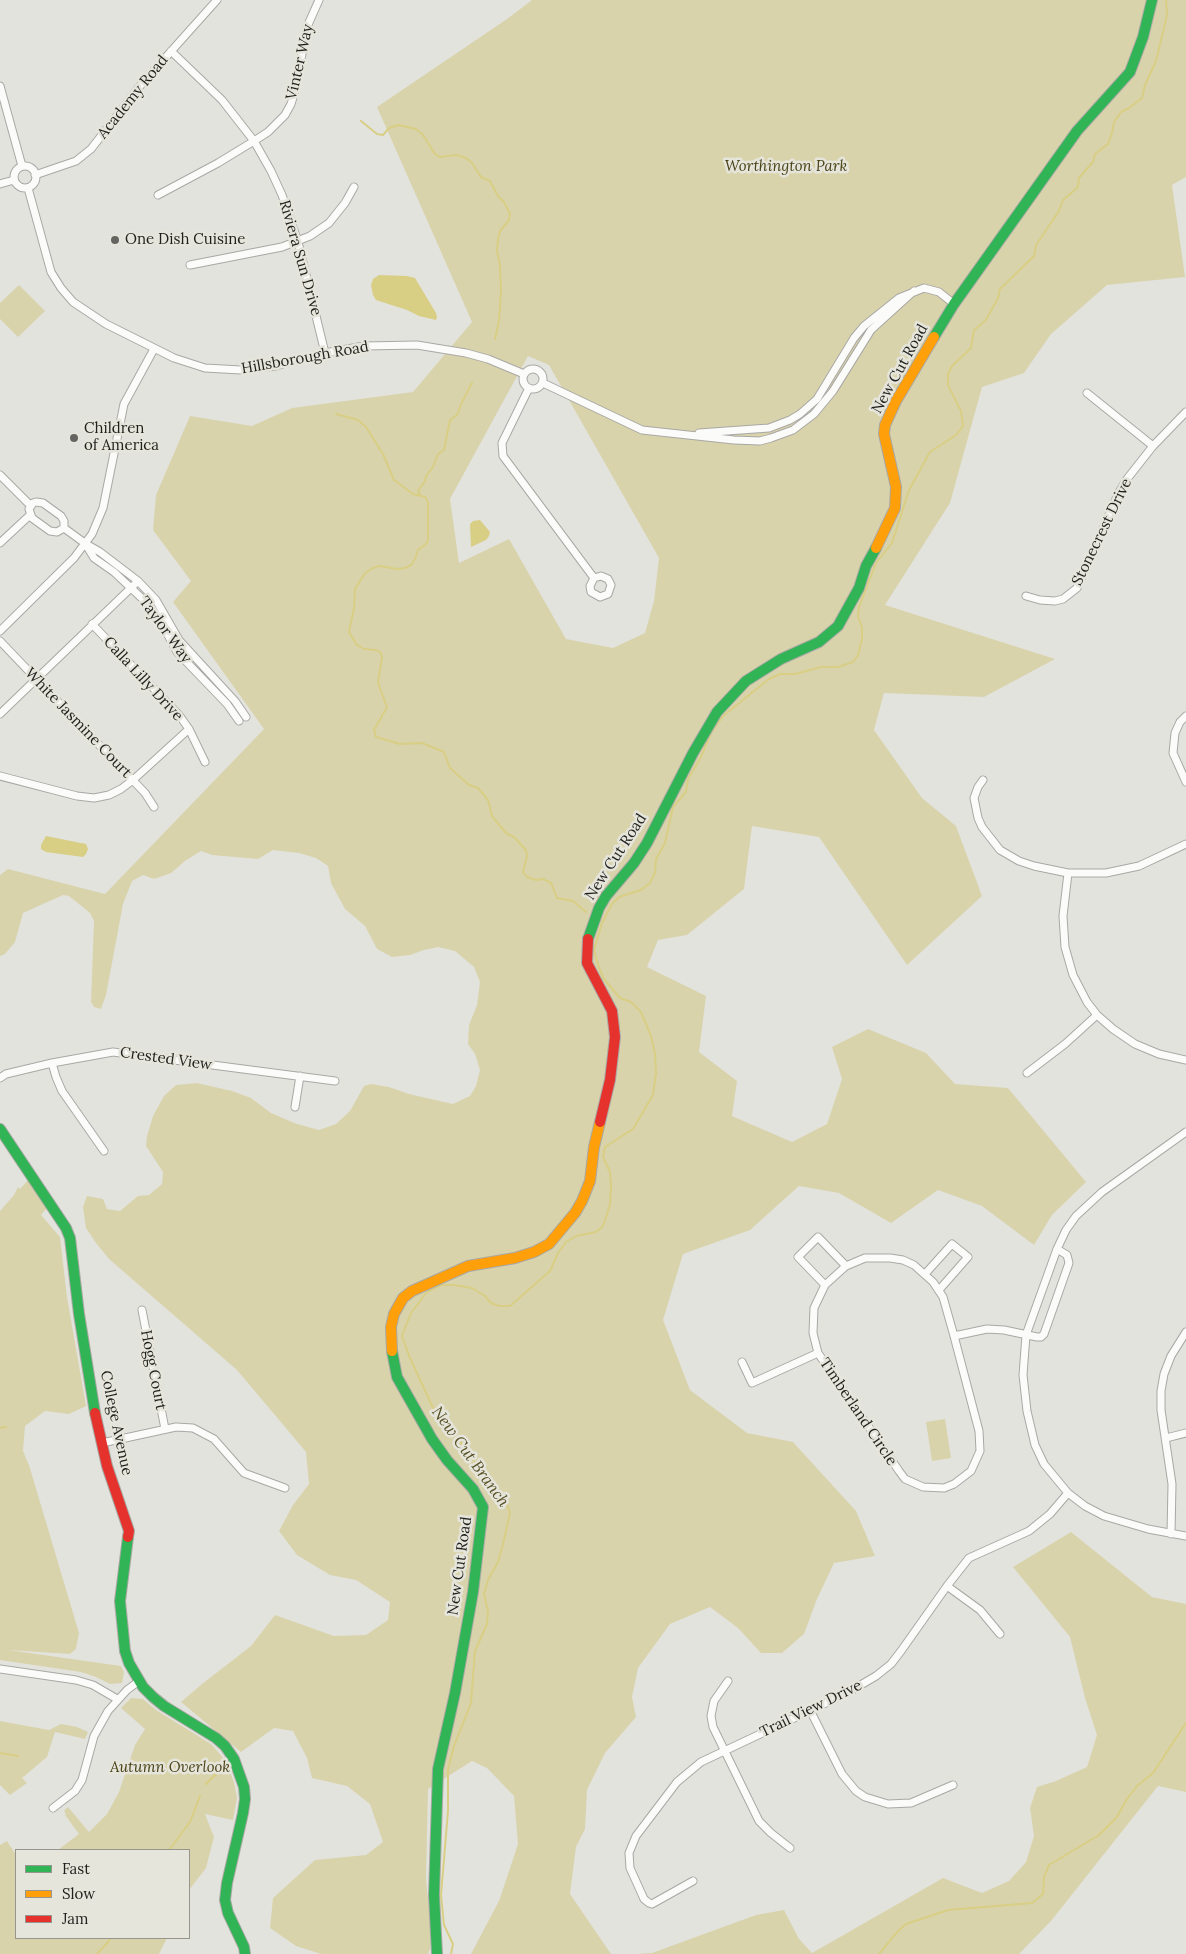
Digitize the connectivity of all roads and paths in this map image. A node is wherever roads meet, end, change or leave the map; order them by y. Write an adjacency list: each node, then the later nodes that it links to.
1 (217, 0): 4 (street, Academy Road)
2 (318, 0): 6 (street, Vinter Way)
3 (1152, 0): 17 (street, New Cut Road)
4 (171, 51): 6 (street, Riviera Sun Drive); 8 (street, Academy Road)
5 (0, 86): 7 (street)
6 (254, 141): 13 (street, Vinter Way); 14 (street, Riviera Sun Drive)
7 (22, 166): 8 (street); 9 (street)
8 (36, 175): 12 (street)
9 (14, 180): 10 (street); 12 (street)
10 (0, 184)
11 (354, 187): 14 (street)
12 (28, 188): 18 (street, Hillsborough Road)
13 (158, 195)
14 (298, 242): 15 (street); 19 (street, Riviera Sun Drive)
15 (190, 265)
16 (914, 291): 17 (street); 25 (street, Hillsborough Road); 25 (street, Hillsborough Road)
17 (954, 304): 95 (street, New Cut Road)
18 (154, 349): 19 (street, Hillsborough Road); 32 (street)
19 (325, 353): 20 (street, Hillsborough Road)
20 (524, 374): 21 (street, Hillsborough Road); 22 (street)
21 (543, 383): 22 (street); 25 (street, Hillsborough Road)
22 (528, 388): 33 (street)
23 (1087, 392): 26 (street)
24 (1186, 412): 26 (street, Stonecrest Drive)
25 (679, 434)
26 (1153, 446): 36 (street, Stonecrest Drive)
27 (0, 475): 28 (street)
28 (30, 505): 29 (street); 30 (street)
29 (30, 515): 30 (street); 31 (street)
30 (64, 528): 32 (street)
31 (0, 544)
32 (86, 544): 34 (street, Taylor Way); 35 (street, Taylor Way); 38 (street)
33 (594, 578)
34 (138, 581): 35 (street); 35 (street, Taylor Way)
35 (131, 587): 37 (street)
36 (1026, 596)
37 (92, 624): 40 (street); 43 (street, Calla Lilly Drive)
38 (0, 631)
39 (0, 641): 40 (street, White Jasmine Court)
40 (36, 678): 41 (street); 46 (street, White Jasmine Court)
41 (0, 714)
42 (1186, 716): 48 (street)
43 (189, 729): 44 (street, Calla Lilly Drive); 46 (street)
44 (205, 762)
45 (0, 776): 46 (street)
46 (132, 780): 49 (street, White Jasmine Court)
47 (983, 780): 51 (street)
48 (1186, 782)
49 (154, 807)
50 (1186, 844): 51 (street)
51 (1068, 873): 52 (street)
52 (1097, 1015): 53 (street); 55 (street)
53 (1186, 1060)
54 (52, 1063): 56 (street, Crested View); 57 (street, Crested View); 62 (street)
55 (1027, 1073)
56 (300, 1076): 58 (street, Crested View); 59 (street)
57 (0, 1078)
58 (335, 1081)
59 (295, 1107)
60 (0, 1129): 77 (street, College Avenue)
61 (1186, 1132): 63 (street)
62 (104, 1152)
63 (1056, 1249): 70 (street); 70 (street)
64 (846, 1266): 65 (street, Timberland Circle); 66 (street, Timberland Circle); 66 (street)
65 (925, 1274): 67 (street, Timberland Circle); 67 (street)
66 (825, 1285): 72 (street, Timberland Circle)
67 (939, 1290): 71 (street, Timberland Circle)
68 (145, 1314): 74 (street, Hogg Court)
69 (1186, 1332): 76 (street)
70 (1026, 1335): 71 (street); 79 (street)
71 (954, 1336): 72 (street, Timberland Circle)
72 (818, 1353): 73 (street)
73 (742, 1362)
74 (164, 1430): 77 (street); 78 (street)
75 (1186, 1433): 76 (street)
76 (1166, 1438): 80 (street)
77 (102, 1443): 85 (street, College Avenue)
78 (285, 1488)
79 (1068, 1493): 80 (street); 82 (street, Trail View Drive)
80 (1171, 1534): 81 (street)
81 (1186, 1536)
82 (947, 1586): 83 (street); 88 (street, Trail View Drive)
83 (1000, 1634)
84 (0, 1669): 87 (street)
85 (139, 1682): 87 (street); 94 (street, College Avenue)
86 (728, 1682): 89 (street)
87 (117, 1699): 91 (street)
88 (810, 1710): 89 (street, Trail View Drive); 90 (street)
89 (724, 1751): 92 (street); 93 (street, Trail View Drive)
90 (953, 1784)
91 (53, 1808)
92 (790, 1848)
93 (693, 1881)
94 (245, 1954)
95 (437, 1954)

